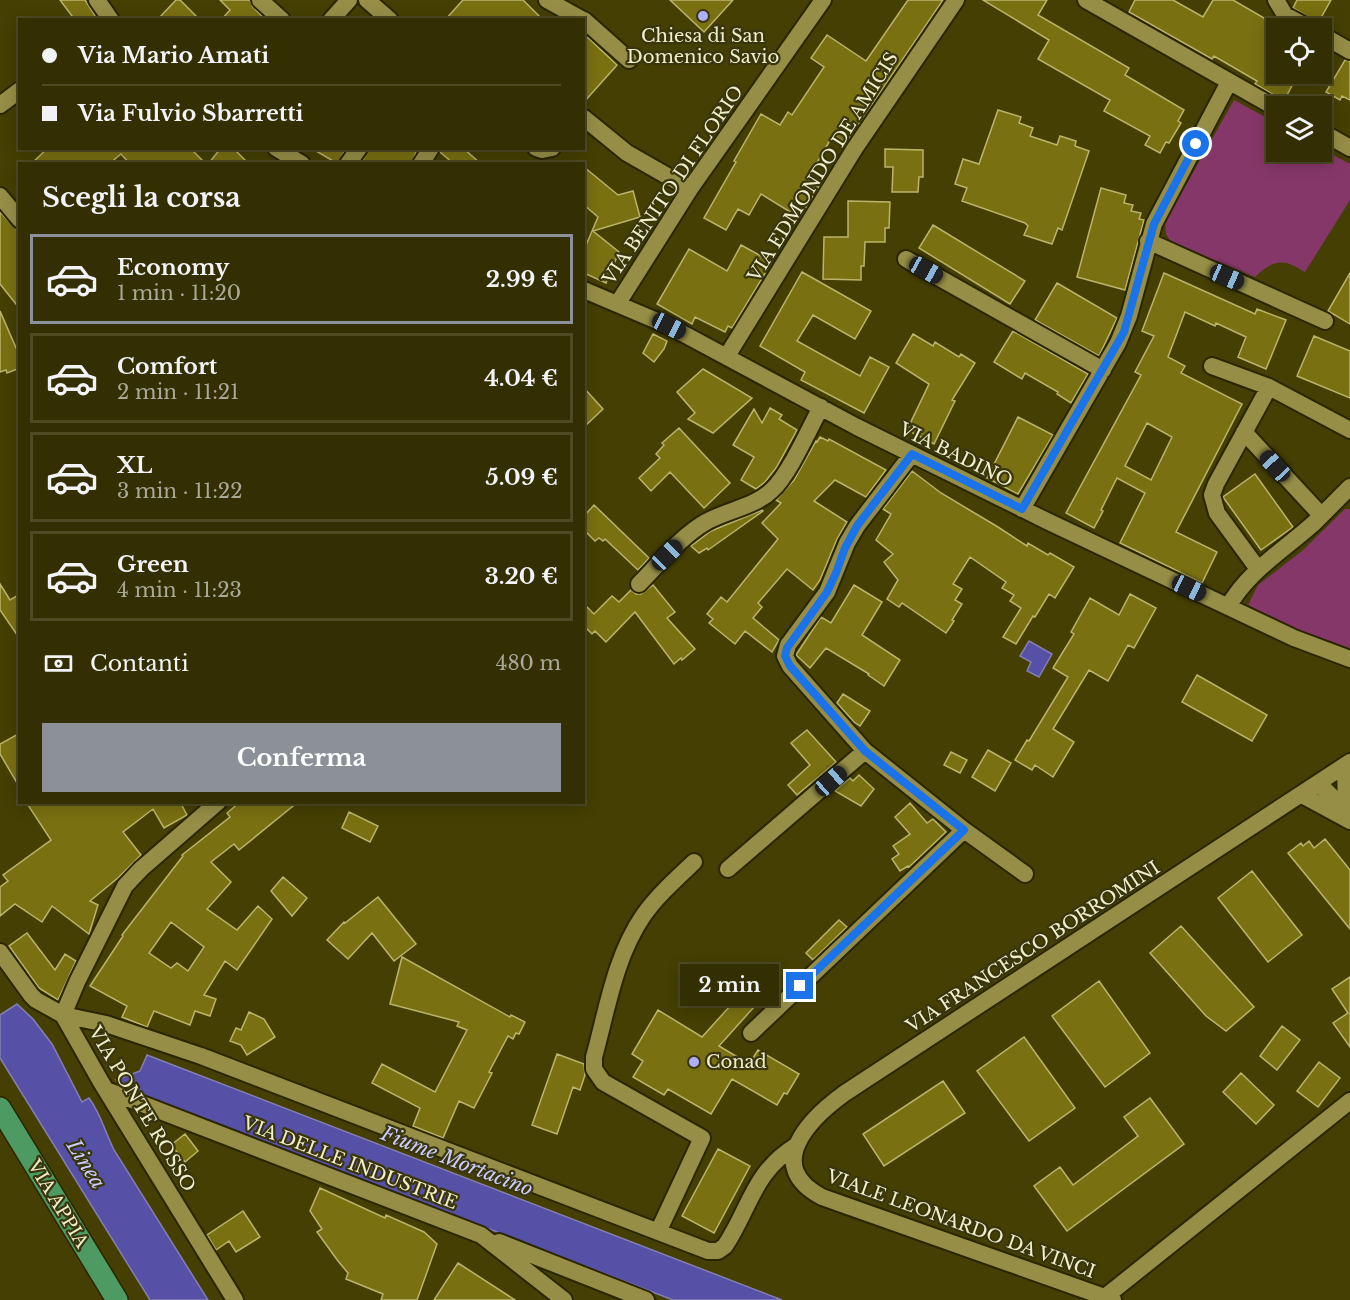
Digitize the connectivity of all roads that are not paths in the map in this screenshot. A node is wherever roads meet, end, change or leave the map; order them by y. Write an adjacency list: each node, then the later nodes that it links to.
1 (97, 0): 10 (street)
2 (260, 0): 11 (street)
3 (349, 0): 12 (street)
4 (367, 0): 13 (street)
5 (547, 0): 14 (street)
6 (823, 0): 29 (street, VIA BENITO DI FLORIO)
7 (956, 0): 37 (street, VIA EDMONDO DE AMICIS)
8 (1086, 0): 20 (street)
9 (1276, 0): 15 (street)
10 (110, 18)
11 (280, 18)
12 (333, 18)
13 (388, 18)
14 (579, 18)
15 (1291, 18)
16 (585, 22): 19 (street)
17 (1332, 41): 18 (street)
18 (1350, 51)
19 (629, 60)
20 (1229, 82): 22 (street); 32 (street)
21 (18, 92): 23 (street)
22 (1266, 102)
23 (0, 105)
24 (585, 119): 29 (street)
25 (1332, 138): 26 (street)
26 (1350, 148)
27 (279, 150): 28 (street)
28 (299, 162)
29 (690, 189): 35 (street, VIA BENITO DI FLORIO)
30 (0, 196): 31 (street)
31 (18, 218)
32 (1148, 241): 36 (street); 39 (street)
33 (906, 259): 39 (street)
34 (585, 290): 35 (street, VIA BADINO)
35 (618, 303): 37 (street, VIA BADINO)
36 (1325, 321)
37 (727, 356): 41 (street, VIA BADINO)
38 (1212, 366): 40 (street)
39 (1103, 370): 46 (street)
40 (1269, 387): 42 (street); 43 (street)
41 (821, 407): 44 (street, VIA BADINO); 49 (street)
42 (1350, 430)
43 (1244, 432): 47 (street); 48 (street)
44 (912, 454): 46 (street, VIA BADINO); 52 (street)
45 (1350, 487): 47 (street)
46 (1022, 509): 50 (street, VIA BADINO)
47 (1321, 515): 48 (street)
48 (1258, 569): 50 (street)
49 (639, 584)
50 (1228, 607): 51 (street, VIA BADINO)
51 (1350, 659)
52 (865, 751): 58 (street); 60 (street)
53 (1348, 764): 54 (street, VIA FRANCESCO BORROMINI); 57 (street)
54 (1319, 784): 55 (street, VIA FRANCESCO BORROMINI); 57 (street)
55 (1302, 795): 57 (street); 68 (street, VIA FRANCESCO BORROMINI)
56 (217, 804): 63 (street)
57 (1349, 815)
58 (964, 830): 61 (street); 64 (street)
59 (694, 862): 69 (street)
60 (728, 869)
61 (1025, 874)
62 (0, 952): 63 (street)
63 (65, 1018): 65 (street, VIA PONTE ROSSO); 69 (street)
64 (751, 1033)
65 (104, 1086): 70 (street, VIA DELLE INDUSTRIE); 73 (street, VIA PONTE ROSSO)
66 (1350, 1101): 71 (street)
67 (0, 1108): 72 (main road, VIA APPIA)
68 (797, 1145): 69 (street, VIA FRANCESCO BORROMINI); 71 (street, VIALE LEONARDO DA VINCI)
69 (658, 1232)
70 (481, 1235): 74 (street, VIA DELLE INDUSTRIE); 75 (street)
71 (1109, 1299)
72 (117, 1300)
73 (235, 1300)
74 (564, 1300)
75 (646, 1300)

